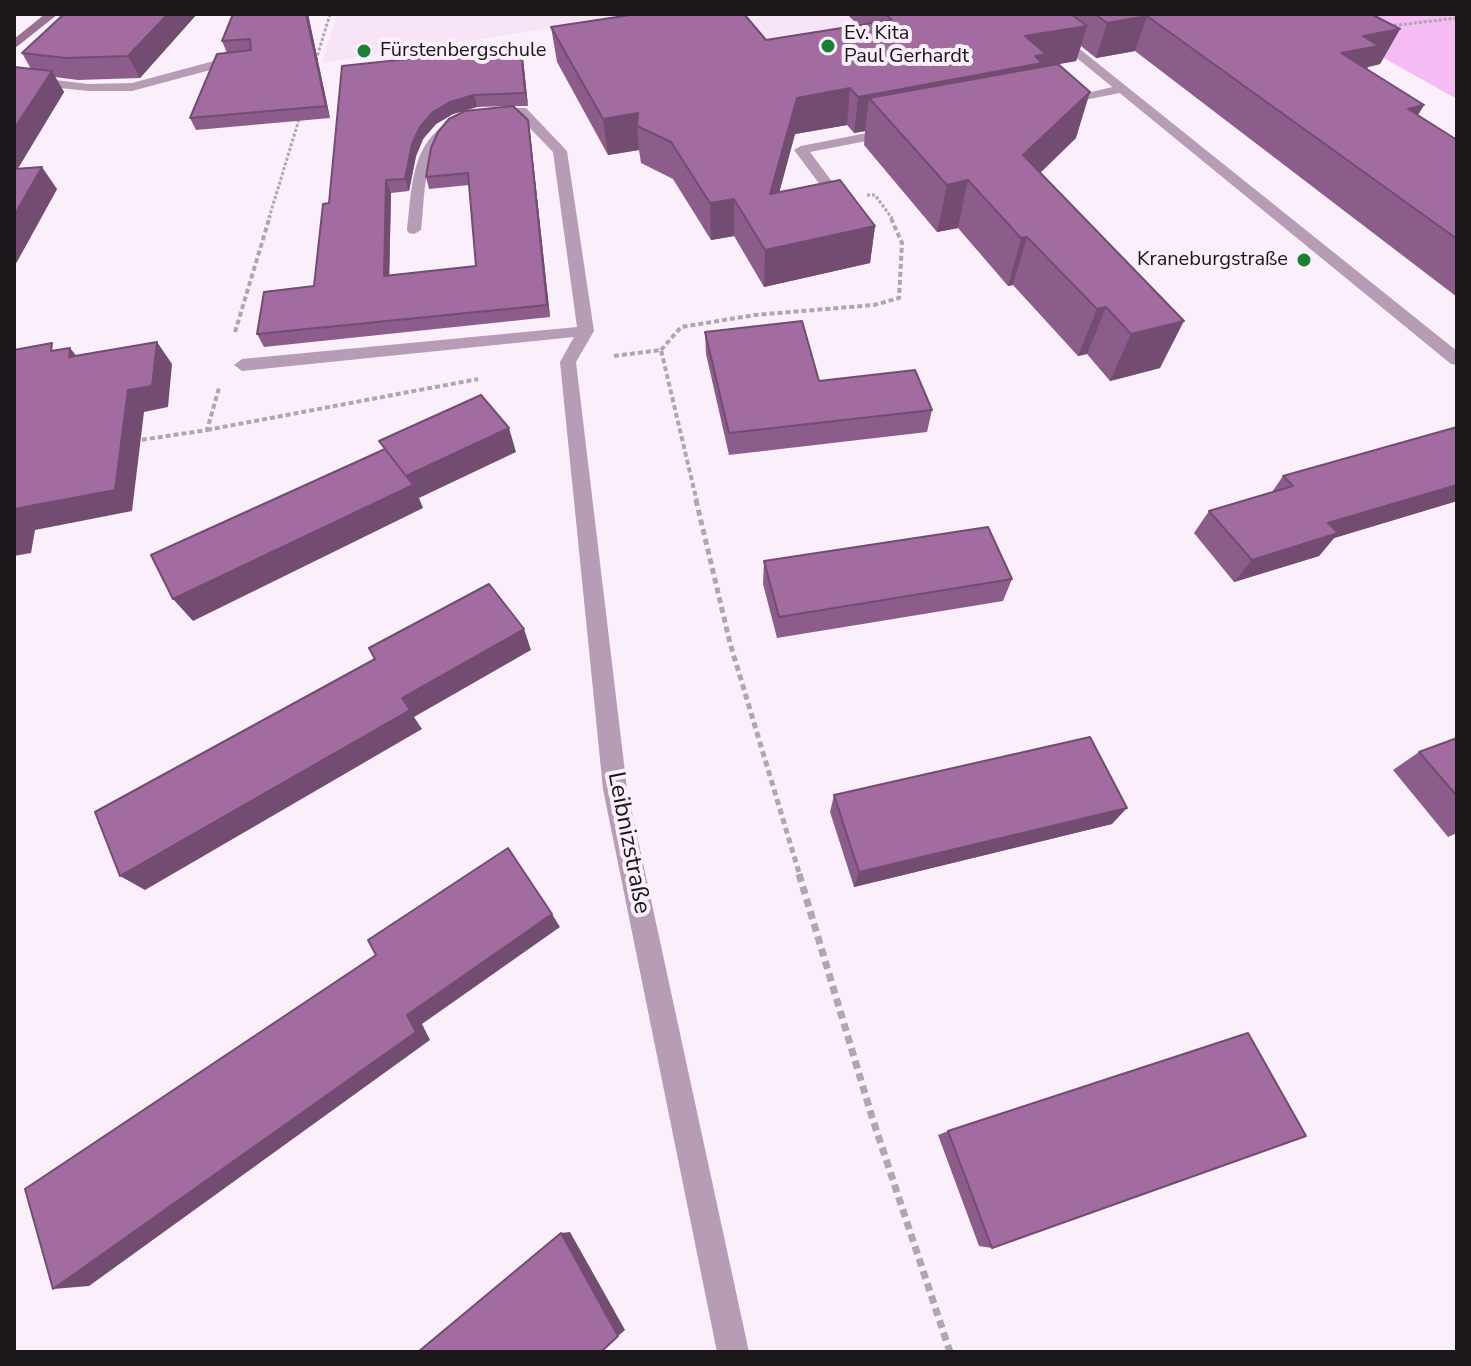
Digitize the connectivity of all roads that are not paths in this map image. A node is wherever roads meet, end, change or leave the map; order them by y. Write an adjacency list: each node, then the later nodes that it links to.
1 (52, 14): 3 (main road)
2 (1029, 14): 6 (street)
3 (14, 45)
4 (250, 57): 5 (street)
5 (14, 79)
6 (1121, 89): 7 (street); 14 (street)
7 (1045, 103)
8 (502, 109): 13 (street)
9 (474, 116): 12 (street)
10 (908, 129): 11 (street)
11 (835, 195)
12 (414, 230)
13 (586, 331): 15 (street); 16 (street, Leibnizstraße)
14 (1457, 360)
15 (242, 365)
16 (733, 1352)

